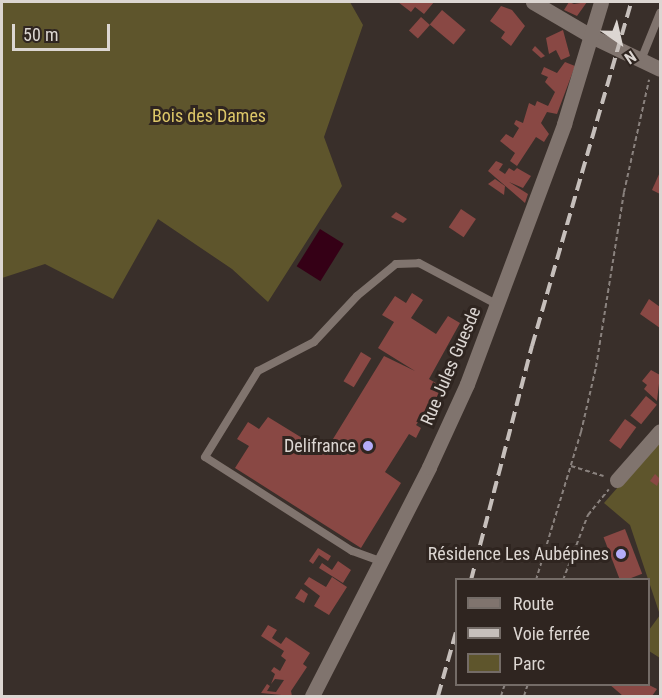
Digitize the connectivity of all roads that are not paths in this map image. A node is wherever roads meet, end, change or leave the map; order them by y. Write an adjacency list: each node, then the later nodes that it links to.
1 (533, 2): 4 (street)
2 (601, 2): 4 (street, Rue Jules Guesde)
3 (660, 13): 5 (lane)
4 (591, 36): 5 (street); 6 (street, Rue Jules Guesde)
5 (652, 65)
6 (498, 304): 9 (street, Rue Jules Guesde); 9 (lane)
7 (660, 431): 8 (street)
8 (617, 480)
9 (380, 561): 10 (street, Rue Jules Guesde)
10 (312, 696)

